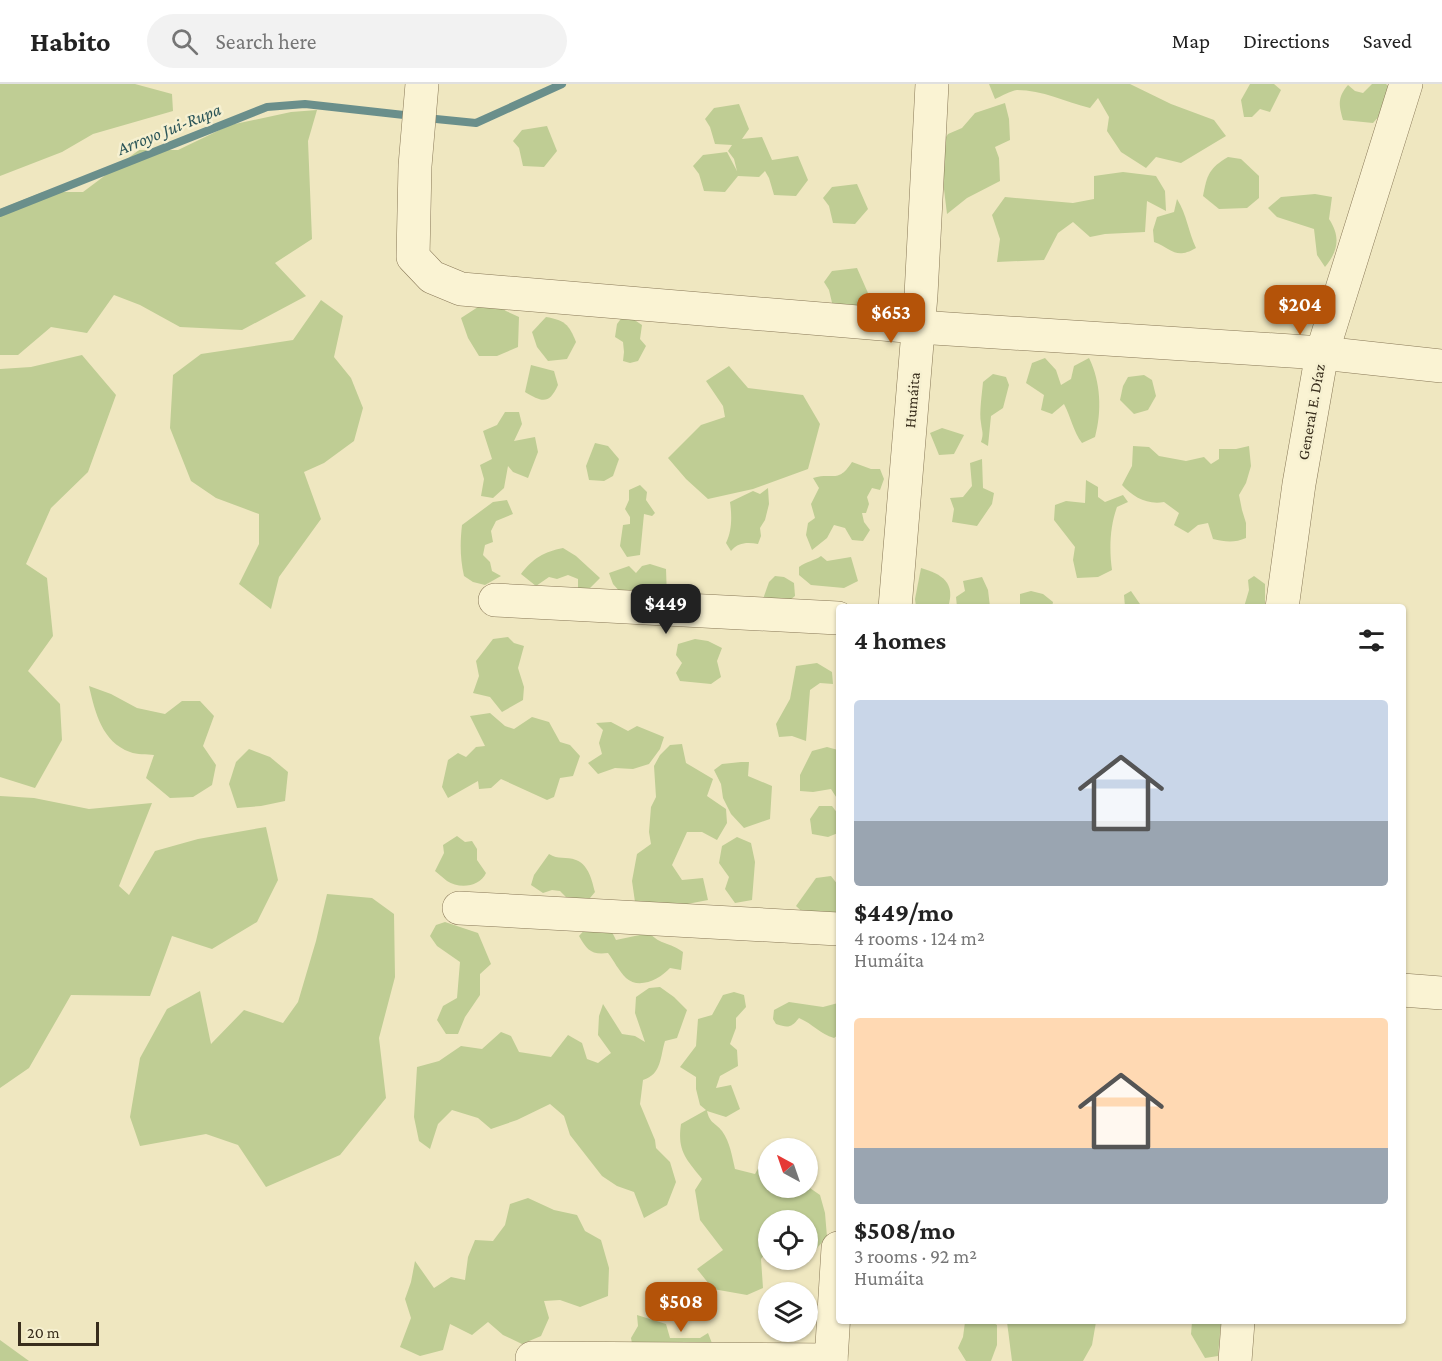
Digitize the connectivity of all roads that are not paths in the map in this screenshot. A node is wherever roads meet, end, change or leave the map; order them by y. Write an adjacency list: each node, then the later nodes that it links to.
1 (932, 84): 4 (street, Humáita)
2 (1406, 84): 5 (street, General E. Díaz)
3 (422, 87): 4 (street)
4 (918, 327): 5 (street); 8 (street, Humáita)
5 (1322, 353): 6 (street); 9 (street, General E. Díaz)
6 (1442, 366)
7 (495, 600): 10 (street)
8 (894, 604)
9 (1283, 604)
10 (836, 618)
11 (459, 908): 12 (street)
12 (836, 929)
13 (1406, 990): 14 (street)
14 (1442, 993)
15 (836, 1280): 18 (street)
16 (1238, 1324): 19 (street)
17 (532, 1358): 18 (street)
18 (831, 1360)
19 (1235, 1361)

